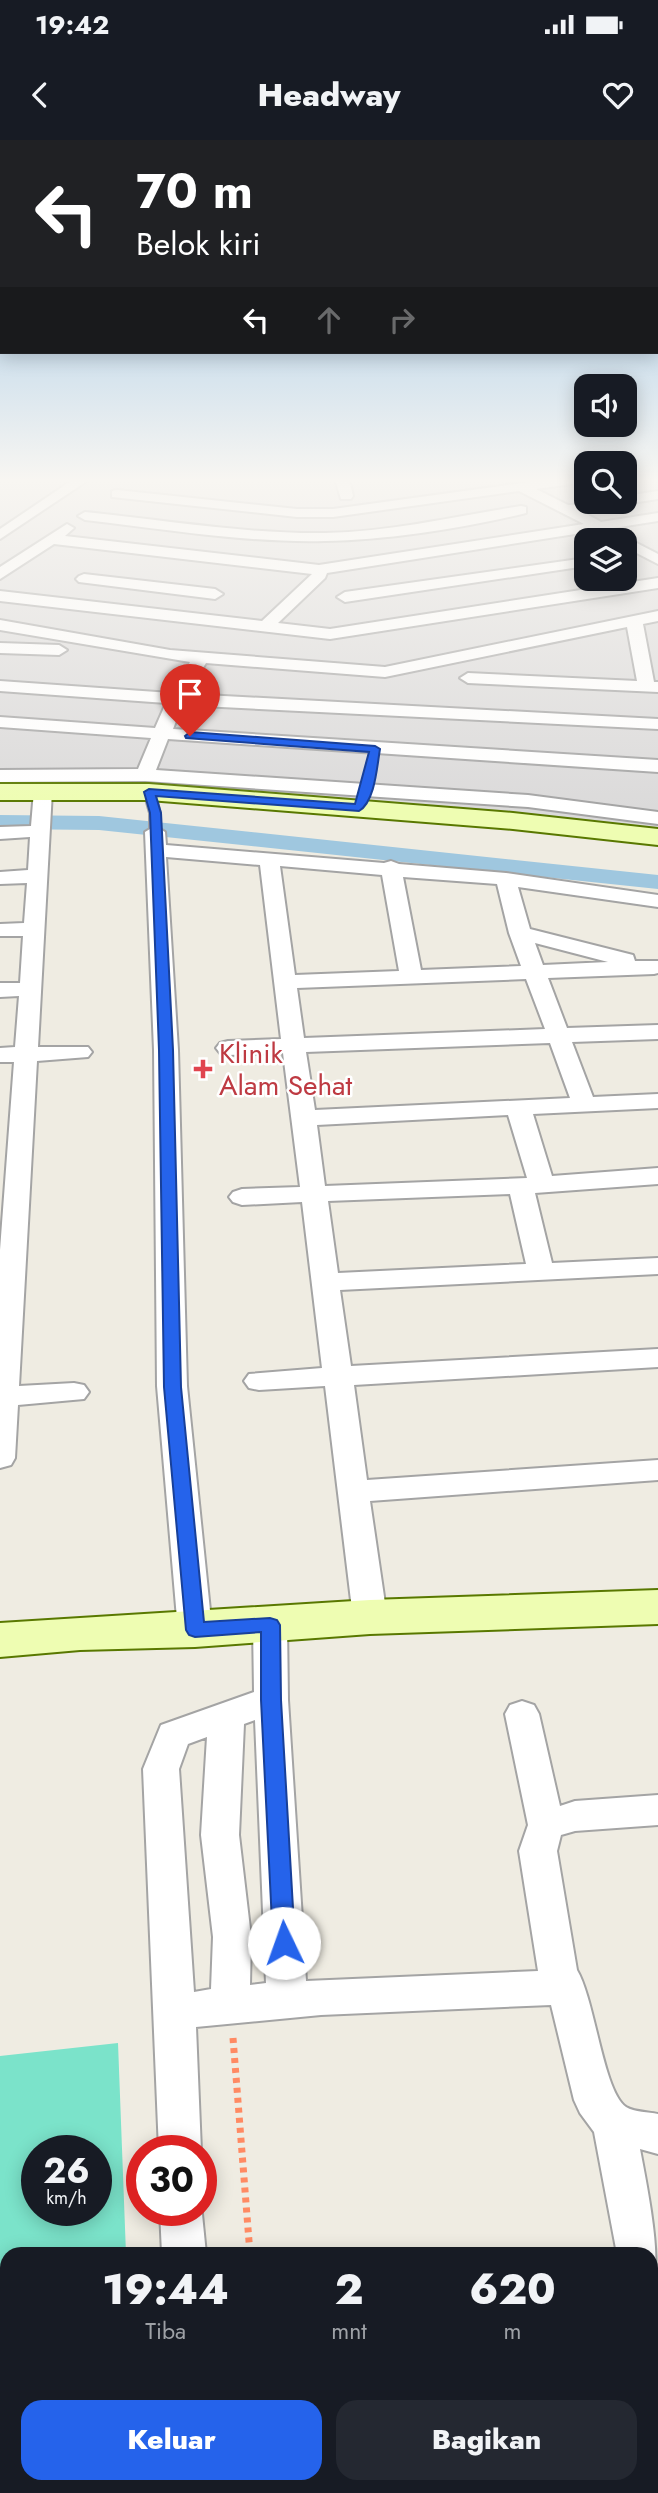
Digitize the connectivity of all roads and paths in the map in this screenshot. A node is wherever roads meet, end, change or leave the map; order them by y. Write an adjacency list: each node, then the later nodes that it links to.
1 (70, 589): 8 (street)
2 (218, 589): 11 (street)
3 (321, 589): 15 (street)
4 (338, 589): 14 (street)
5 (517, 589): 9 (street)
6 (623, 589): 9 (street)
7 (0, 596): 8 (street)
8 (50, 602): 11 (street)
9 (542, 602): 14 (street)
10 (658, 616): 12 (street)
11 (186, 618): 15 (street)
12 (634, 621): 16 (street); 23 (street)
13 (0, 625): 19 (street)
14 (388, 626): 15 (street)
15 (264, 628)
16 (552, 636): 18 (street); 21 (street)
17 (0, 648): 19 (street)
18 (471, 654): 24 (street); 26 (street)
19 (170, 655): 20 (street)
20 (200, 659): 25 (street); 26 (street)
21 (553, 671): 23 (street); 24 (street)
22 (0, 687): 25 (street)
23 (653, 687)
24 (464, 695): 26 (street); 28 (street)
25 (176, 699): 26 (street); 31 (street)
26 (378, 709): 31 (street); 32 (street); 38 (street)
27 (0, 722): 29 (street)
28 (658, 724)
29 (63, 728): 30 (street); 31 (street)
30 (0, 730)
31 (163, 733): 39 (street)
32 (565, 760): 33 (street); 34 (street)
33 (658, 766)
34 (658, 774)
35 (0, 776): 39 (street)
36 (43, 791): 37 (street); 39 (street); 41 (street)
37 (0, 792)
38 (363, 799): 39 (street); 40 (street); 43 (street)
39 (152, 813): 44 (street); 91 (street)
40 (658, 818)
41 (41, 826): 42 (street); 46 (street)
42 (0, 832)
43 (658, 837)
44 (269, 859): 45 (street); 56 (street)
45 (391, 867): 48 (street); 55 (street)
46 (39, 876): 47 (street); 50 (street)
47 (0, 878)
48 (506, 879): 49 (street); 52 (street)
49 (658, 901)
50 (35, 929): 51 (street); 57 (street)
51 (0, 930)
52 (520, 933): 53 (street); 54 (street)
53 (656, 967): 54 (street)
54 (534, 972): 55 (street); 60 (street)
55 (411, 977): 56 (street)
56 (286, 982): 61 (street)
57 (31, 989): 58 (street); 64 (street)
58 (0, 990)
59 (658, 1032): 60 (street)
60 (558, 1036): 61 (street); 67 (street)
61 (294, 1046): 62 (street); 69 (street)
62 (228, 1048)
63 (79, 1052): 64 (street)
64 (27, 1054): 65 (street); 70 (street)
65 (0, 1055)
66 (658, 1101): 67 (street)
67 (584, 1104): 68 (street)
68 (518, 1107): 69 (street); 72 (street)
69 (303, 1118): 73 (street)
70 (11, 1128): 75 (street)
71 (658, 1176): 72 (street)
72 (531, 1185): 73 (street); 77 (street)
73 (314, 1194): 74 (street); 78 (street)
74 (242, 1197)
75 (8, 1206): 79 (street)
76 (658, 1266): 77 (street)
77 (541, 1272): 78 (street)
78 (326, 1282): 81 (street)
79 (6, 1293): 84 (street)
80 (658, 1358): 81 (street)
81 (338, 1376): 82 (street); 87 (street)
82 (259, 1381)
83 (74, 1392): 84 (street)
84 (2, 1397): 85 (street)
85 (0, 1458)
86 (658, 1470): 87 (street)
87 (354, 1492): 89 (street)
88 (658, 1607): 89 (street)
89 (370, 1617): 90 (street)
90 (270, 1625): 91 (street); 93 (street)
91 (195, 1630): 92 (street)
92 (0, 1640)
93 (271, 1700): 94 (street); 99 (street)
94 (227, 1714): 100 (street); 101 (street)
95 (522, 1714): 97 (street)
96 (658, 1810): 97 (street)
97 (546, 1825): 98 (street)
98 (566, 1987): 99 (street); 102 (street)
99 (287, 1997): 100 (street)
100 (230, 2002): 101 (street); 107 (path)
101 (176, 2012): 104 (street)
102 (614, 2124): 103 (street); 108 (street)
103 (658, 2134)
104 (180, 2135)
105 (183, 2226): 106 (street)
106 (184, 2247)
107 (249, 2247)
108 (638, 2247)

